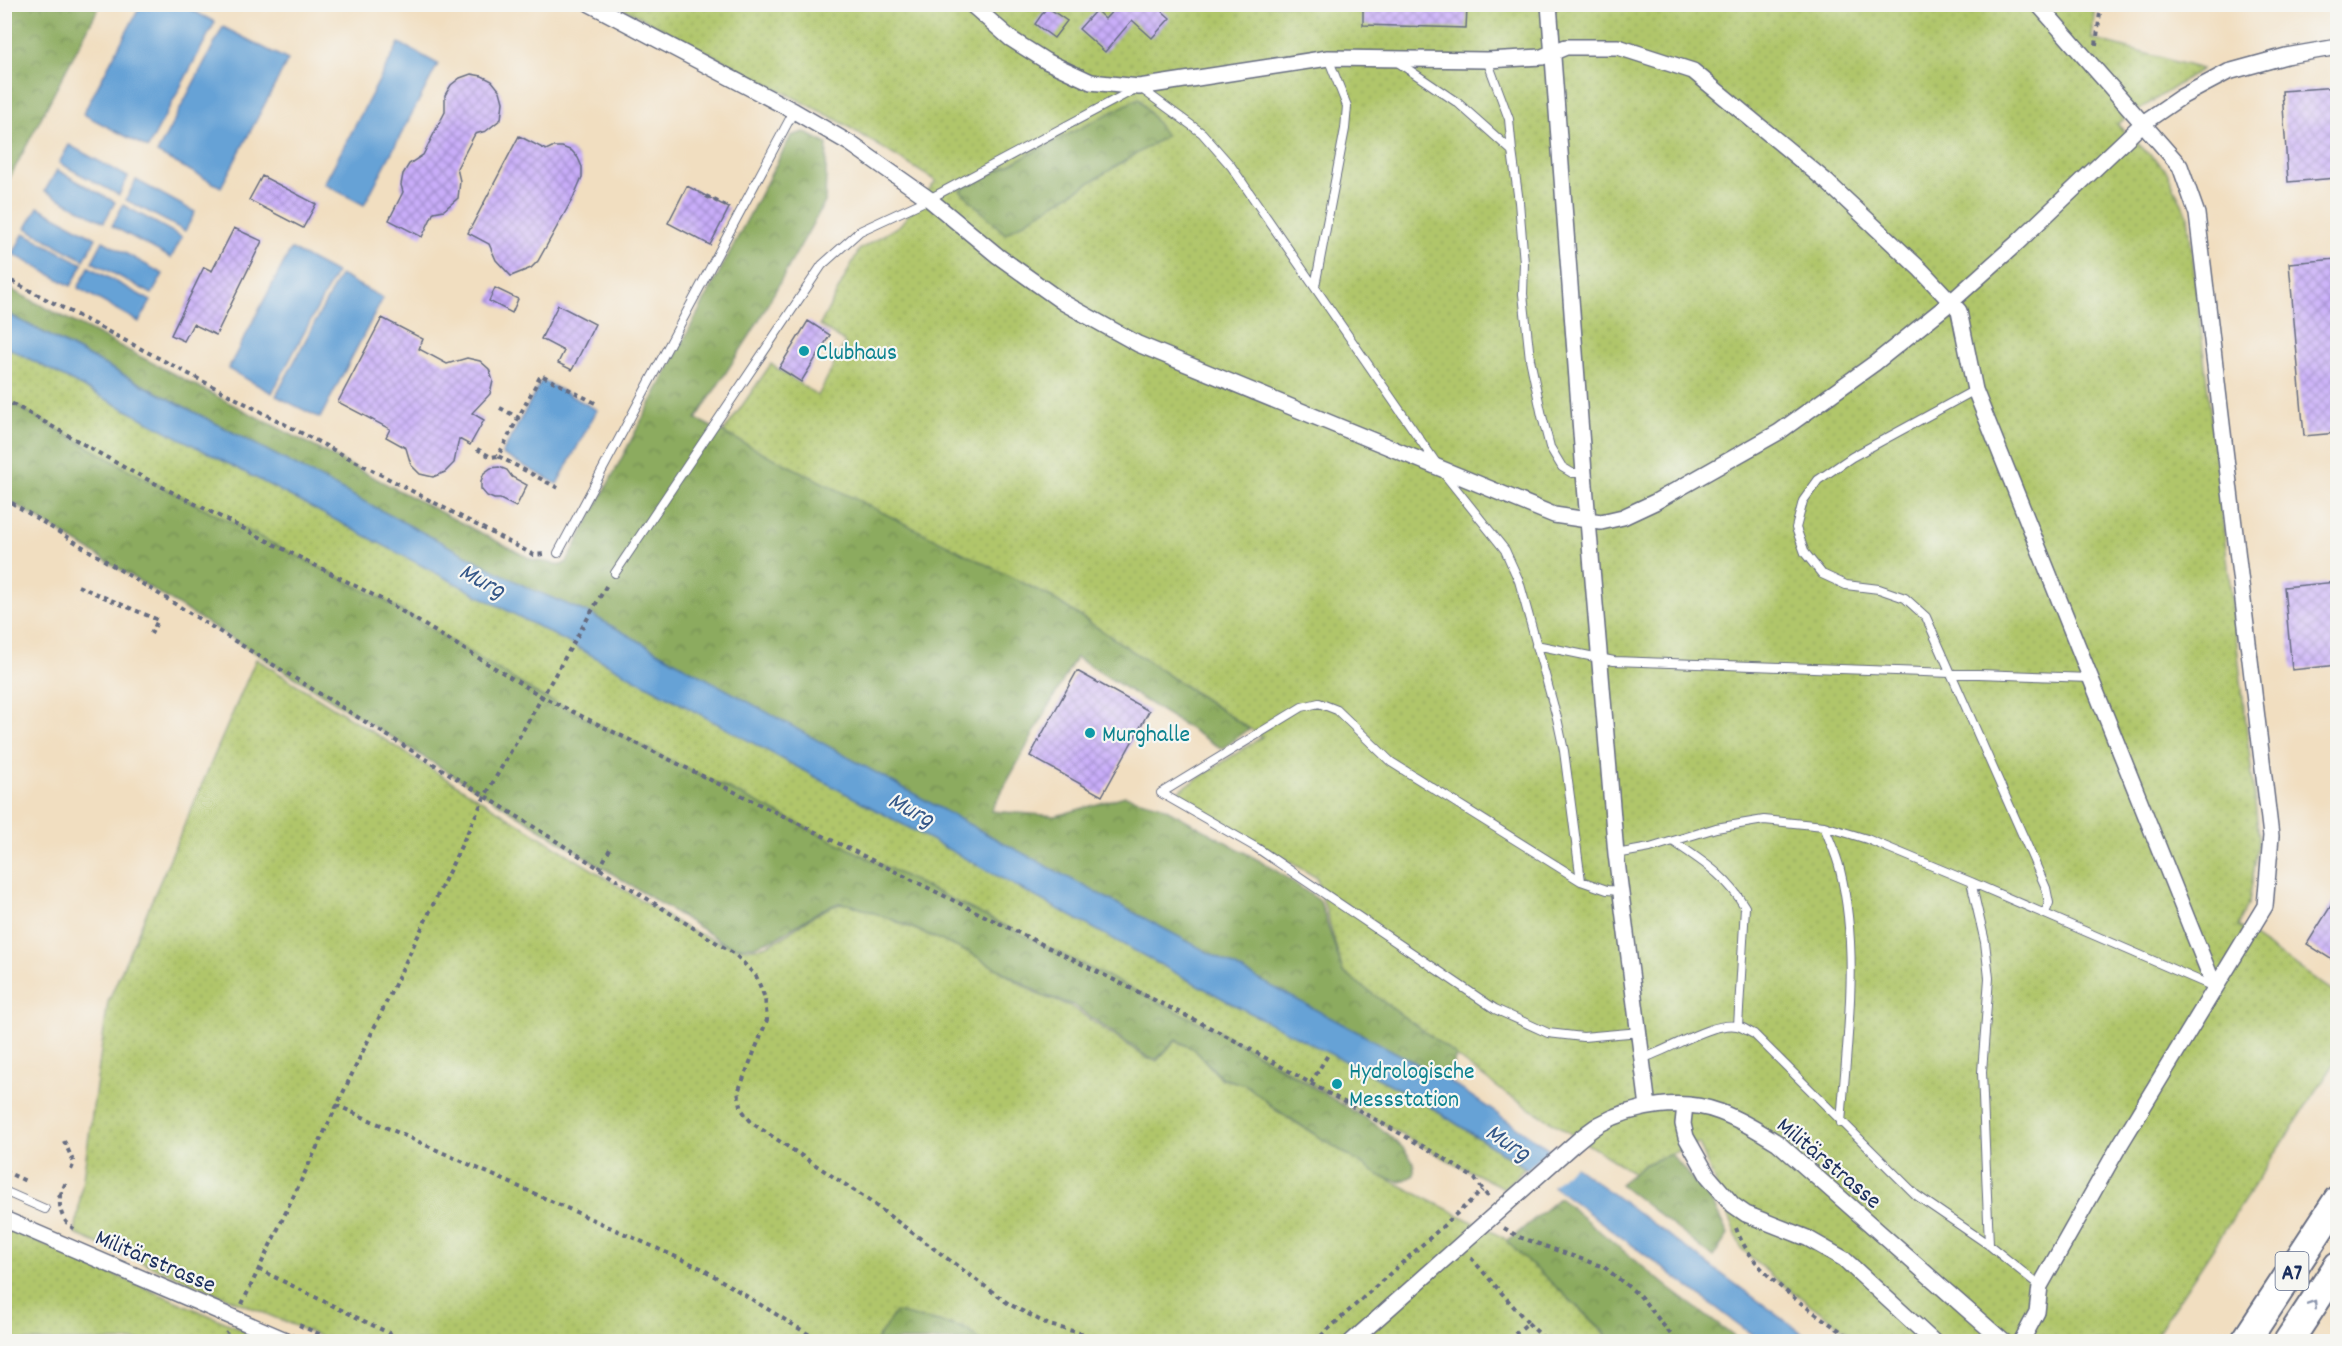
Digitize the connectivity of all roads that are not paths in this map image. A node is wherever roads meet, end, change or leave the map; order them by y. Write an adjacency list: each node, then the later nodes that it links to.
1 (590, 4): 11 (street)
2 (971, 4): 10 (street)
3 (1549, 4): 6 (street)
4 (2038, 4): 12 (street)
5 (2337, 47): 12 (street)
6 (1553, 52): 9 (street); 16 (street); 19 (street)
7 (1328, 58): 8 (street); 10 (street); 15 (lane)
8 (1391, 58): 9 (street); 13 (lane)
9 (1487, 60): 13 (lane)
10 (1139, 87): 14 (lane); 15 (lane)
11 (794, 111): 14 (street); 21 (lane)
12 (2143, 123): 16 (street); 34 (street)
13 (1512, 152): 19 (lane)
14 (929, 199): 18 (street); 22 (lane)
15 (1316, 286): 18 (lane)
16 (1951, 302): 17 (street); 20 (street)
17 (1975, 390): 25 (lane); 26 (street)
18 (1442, 470): 20 (street); 23 (lane)
19 (1584, 473): 20 (street)
20 (1589, 521): 24 (street)
21 (558, 554)
22 (615, 573)
23 (1536, 645): 24 (lane); 30 (lane)
24 (1601, 659): 25 (lane); 29 (street)
25 (1952, 672): 26 (lane); 33 (lane)
26 (2092, 678): 34 (street)
27 (1824, 826): 28 (lane); 31 (lane); 40 (lane)
28 (1674, 842): 29 (lane); 35 (lane)
29 (1616, 854): 32 (street)
30 (1581, 881): 32 (lane); 36 (lane)
31 (1971, 882): 33 (lane); 45 (lane)
32 (1620, 891): 36 (street)
33 (2045, 913): 34 (lane)
34 (2215, 988): 47 (street)
35 (1738, 1026): 37 (lane); 40 (lane)
36 (1640, 1032): 37 (street)
37 (1643, 1058): 39 (street)
38 (1684, 1105): 39 (street, Militärstrasse); 50 (street); 51 (street, Militärstrasse)
39 (1648, 1107): 49 (street, Militärstrasse)
40 (1841, 1123): 45 (lane)
41 (4, 1191): 43 (lane)
42 (2337, 1200): 53 (highway, A7)
43 (45, 1209)
44 (4, 1219): 48 (street, Militärstrasse)
45 (1989, 1245): 47 (lane)
46 (2337, 1266): 54 (highway, A7, one-way to 46)
47 (2040, 1286): 52 (street)
48 (290, 1341)
49 (1351, 1341)
50 (1934, 1341)
51 (2004, 1341)
52 (2021, 1341)
53 (2245, 1341)
54 (2288, 1341)

